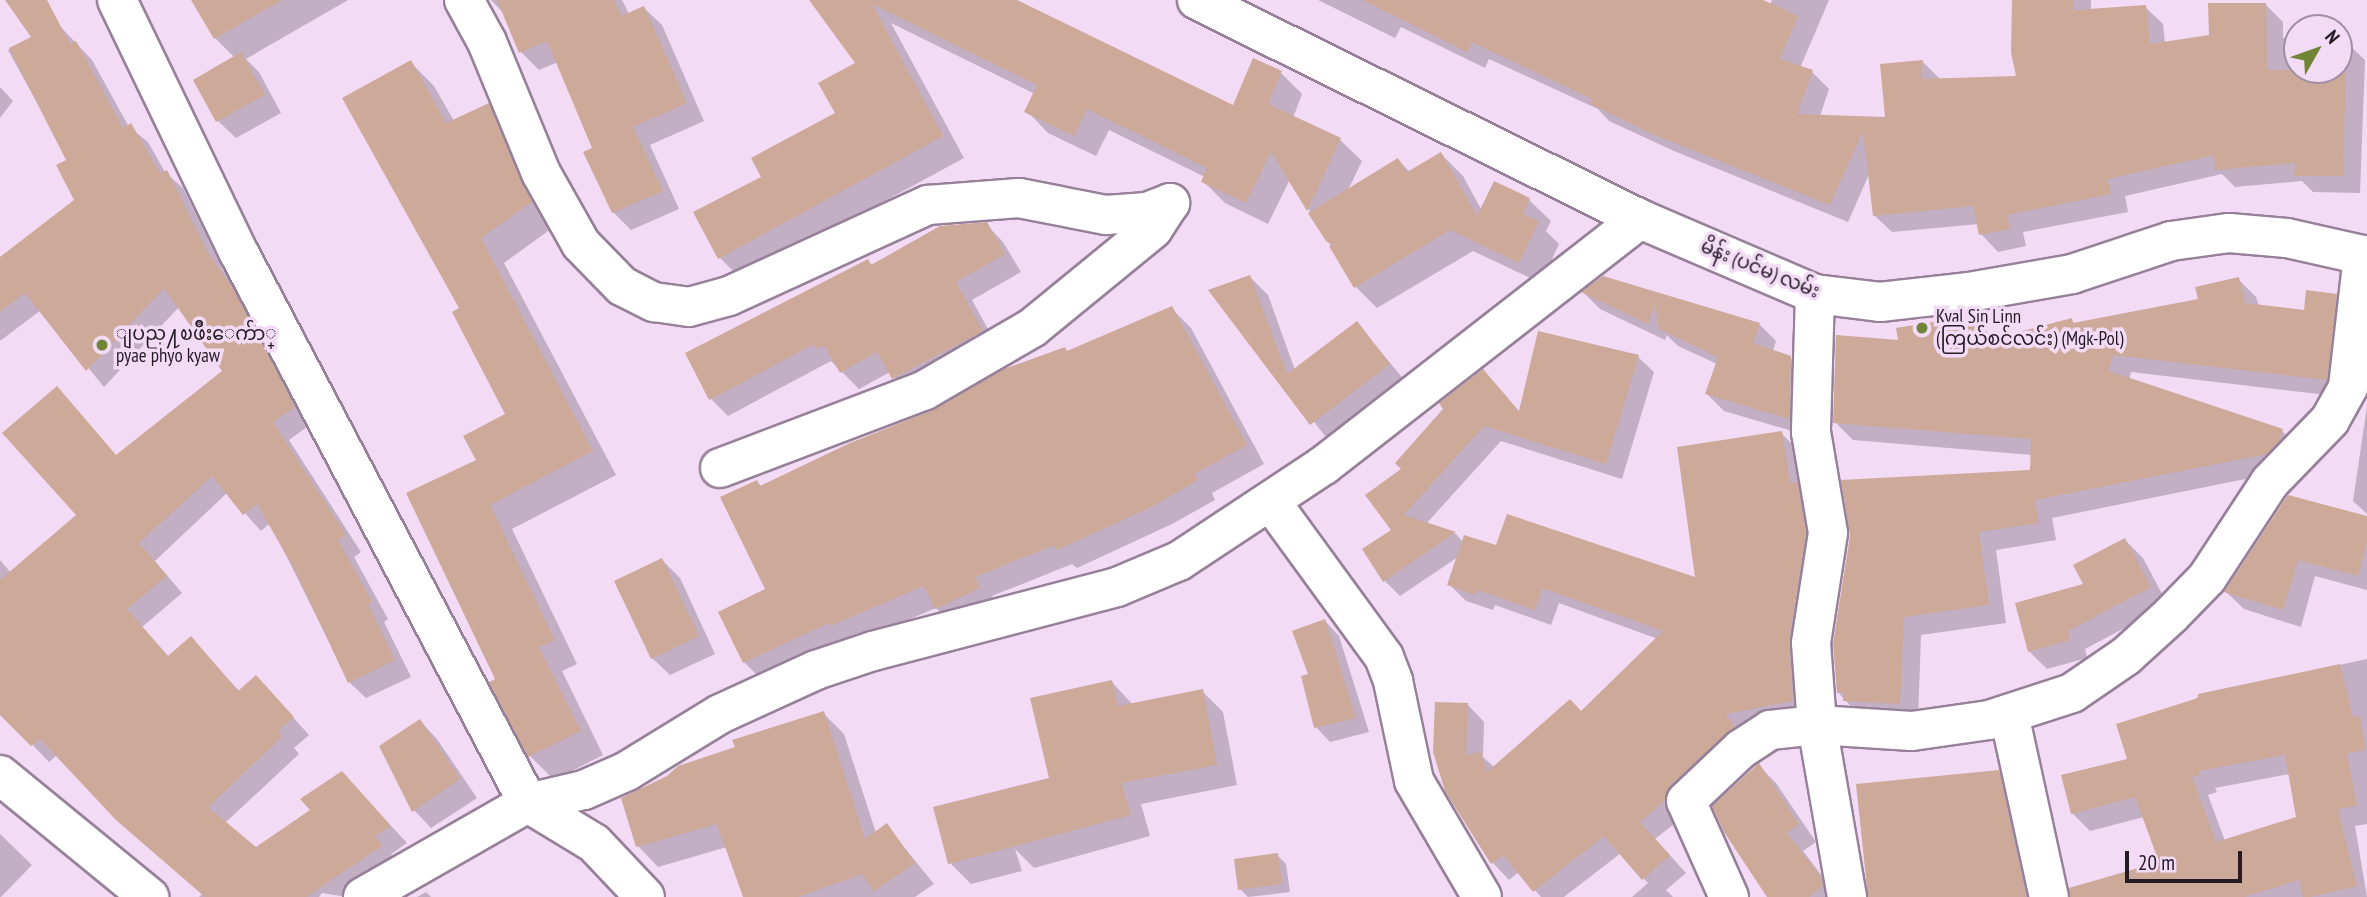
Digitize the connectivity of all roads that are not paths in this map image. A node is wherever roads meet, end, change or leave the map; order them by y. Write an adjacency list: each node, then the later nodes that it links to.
1 (117, 0): 12 (street)
2 (464, 0): 7 (street)
3 (1197, 0): 4 (street, မိန်း (ပင်မ) လမ်း)
4 (1640, 219): 6 (street, မိန်း (ပင်မ) လမ်း); 8 (street)
5 (2365, 256): 6 (street, မိန်း (ပင်မ) လမ်း); 9 (street)
6 (1815, 294): 10 (street)
7 (720, 468)
8 (1271, 502): 12 (street); 16 (street)
9 (2009, 714): 10 (street); 19 (street)
10 (1817, 725): 17 (street); 18 (street)
11 (0, 775): 13 (street)
12 (528, 803): 14 (street); 15 (street)
13 (149, 897)
14 (363, 897)
15 (645, 897)
16 (1482, 897)
17 (1729, 897)
18 (1847, 897)
19 (2049, 897)

